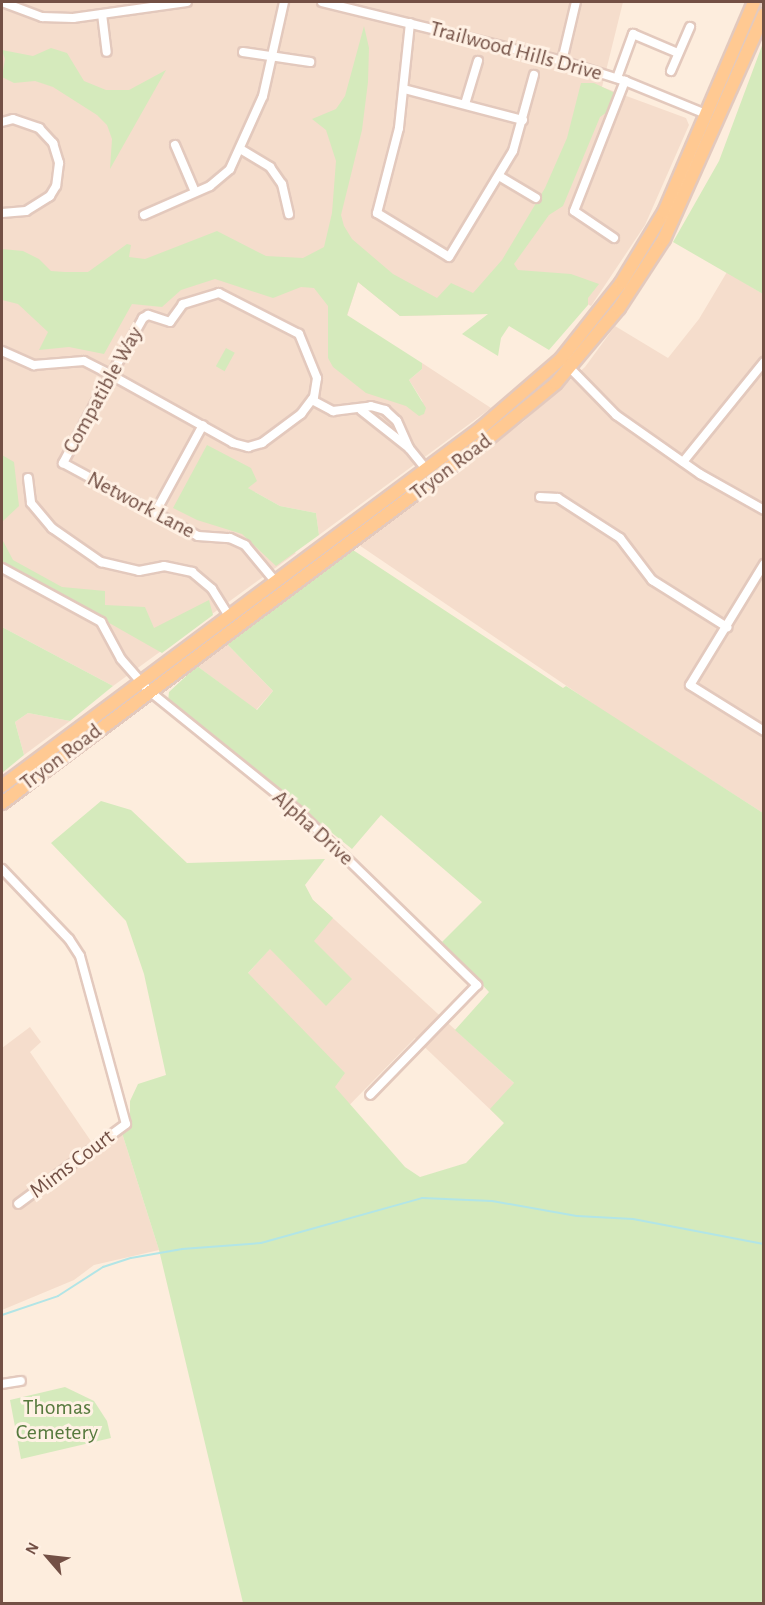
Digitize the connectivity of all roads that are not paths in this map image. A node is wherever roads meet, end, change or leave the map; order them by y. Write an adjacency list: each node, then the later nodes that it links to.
1 (2, 2): 7 (street)
2 (187, 2): 7 (street)
3 (284, 2): 14 (street)
4 (322, 2): 9 (street, Trailwood Hills Drive)
5 (576, 2): 17 (street)
6 (754, 2): 23 (main road, Tryon Road)
7 (102, 14): 11 (street)
8 (764, 14): 29 (main road, Tryon Road)
9 (410, 23): 17 (street, Trailwood Hills Drive); 21 (street)
10 (690, 27): 13 (street)
11 (107, 52)
12 (243, 52): 14 (street)
13 (678, 53): 18 (street); 20 (street)
14 (272, 56): 16 (street); 27 (street)
15 (478, 61): 22 (street)
16 (310, 62)
17 (562, 62): 20 (street, Trailwood Hills Drive)
18 (671, 71)
19 (534, 75): 24 (street)
20 (621, 79): 23 (street, Trailwood Hills Drive); 35 (street)
21 (404, 89): 22 (street); 28 (street)
22 (465, 104): 24 (street)
23 (706, 114): 29 (main road); 37 (main road, Tryon Road)
24 (523, 120): 28 (street)
25 (2, 122): 32 (street)
26 (175, 145): 30 (street)
27 (242, 150): 30 (street); 34 (street)
28 (499, 176): 31 (street)
29 (689, 190): 39 (main road, Tryon Road)
30 (195, 192): 33 (street)
31 (536, 198)
32 (2, 213)
33 (144, 214)
34 (289, 214)
35 (614, 238)
36 (2, 351): 40 (street)
37 (561, 358): 39 (street); 47 (main road, Tryon Road)
38 (764, 362): 45 (street)
39 (569, 368): 45 (street); 57 (main road, Tryon Road)
40 (111, 375): 41 (street, Compatible Way); 43 (street); 46 (street, Compatible Way)
41 (312, 400): 42 (street); 43 (street)
42 (361, 410): 44 (street); 44 (street)
43 (203, 425): 51 (street)
44 (409, 448): 47 (street)
45 (683, 462): 50 (street)
46 (63, 463): 51 (street, Network Lane)
47 (426, 469): 54 (main road, Tryon Road)
48 (28, 478): 55 (street)
49 (540, 497): 56 (street)
50 (764, 510)
51 (155, 513): 54 (street, Network Lane)
52 (764, 564): 56 (street)
53 (2, 568): 57 (street, Alpha Drive)
54 (275, 581): 55 (main road, Tryon Road)
55 (229, 616): 57 (main road, Tryon Road)
56 (727, 627): 58 (street)
57 (144, 686): 59 (main road, Tryon Road); 60 (main road, Tryon Road); 62 (street, Alpha Drive)
58 (764, 731)
59 (2, 786)
60 (2, 803)
61 (2, 869): 63 (street, Mims Court)
62 (370, 1095)
63 (18, 1204)
64 (21, 1381): 65 (street)
65 (2, 1384)

